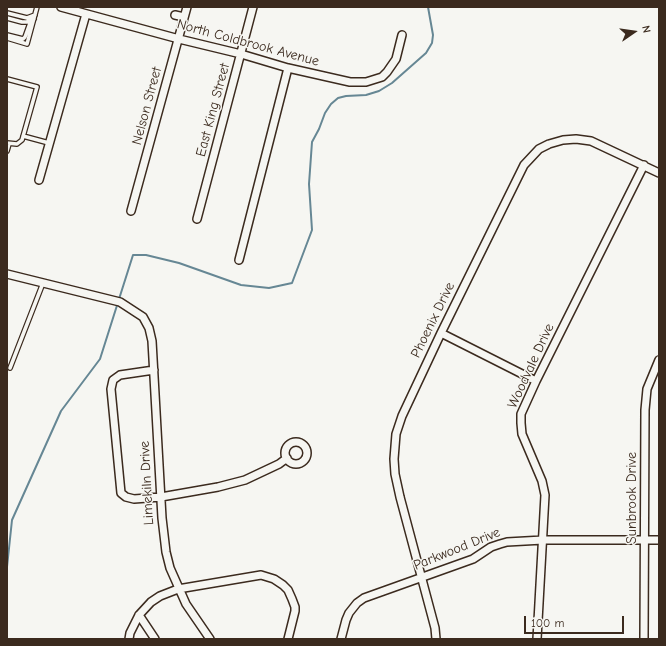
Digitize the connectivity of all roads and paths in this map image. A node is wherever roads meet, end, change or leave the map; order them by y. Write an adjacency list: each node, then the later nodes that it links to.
1 (37, 7): 8 (lane)
2 (61, 7): 5 (street, North Coldbrook Avenue)
3 (187, 7): 9 (street, Nelson Street)
4 (253, 7): 14 (street, East King Street)
5 (87, 10): 13 (street, North Coldbrook Avenue); 18 (street)
6 (7, 13): 8 (lane)
7 (175, 15): 9 (street)
8 (34, 17): 10 (lane); 12 (lane)
9 (184, 17): 13 (street, Nelson Street)
10 (7, 18)
11 (402, 35): 15 (street, North Coldbrook Avenue)
12 (7, 37)
13 (179, 39): 14 (street, North Coldbrook Avenue); 24 (street, Nelson Street)
14 (241, 54): 15 (street, North Coldbrook Avenue); 25 (street, East King Street)
15 (288, 68): 26 (street)
16 (7, 79): 17 (lane)
17 (23, 136): 18 (lane); 19 (lane)
18 (49, 143): 23 (street)
19 (8, 144): 20 (lane)
20 (7, 151)
21 (644, 165): 22 (street, Phoenix Drive); 29 (street, Phoenix Drive); 33 (street, Woodvale Drive)
22 (659, 173)
23 (39, 180)
24 (131, 211)
25 (197, 219)
26 (239, 260)
27 (7, 274): 28 (street)
28 (43, 283): 31 (lane); 32 (street, Limekiln Drive)
29 (441, 333): 33 (street); 39 (street, Phoenix Drive)
30 (659, 360): 37 (street, Sunbrook Drive)
31 (10, 368)
32 (154, 370): 35 (street, Limekiln Drive); 35 (street)
33 (536, 381): 36 (street, Woodvale Drive)
34 (287, 458): 35 (street)
35 (161, 497): 40 (street, Limekiln Drive)
36 (543, 540): 37 (street, Parkwood Drive); 39 (street, Parkwood Drive); 48 (street, Woodvale Drive)
37 (644, 540): 38 (street, Parkwood Drive); 49 (street, Sunbrook Drive)
38 (659, 540)
39 (421, 578): 46 (street, Parkwood Drive); 47 (street, Phoenix Drive)
40 (178, 590): 41 (street); 44 (street, Limekiln Drive); 45 (street)
41 (139, 615): 42 (street); 43 (street)
42 (129, 639)
43 (155, 639)
44 (210, 639)
45 (288, 639)
46 (341, 639)
47 (436, 639)
48 (537, 639)
49 (644, 639)

